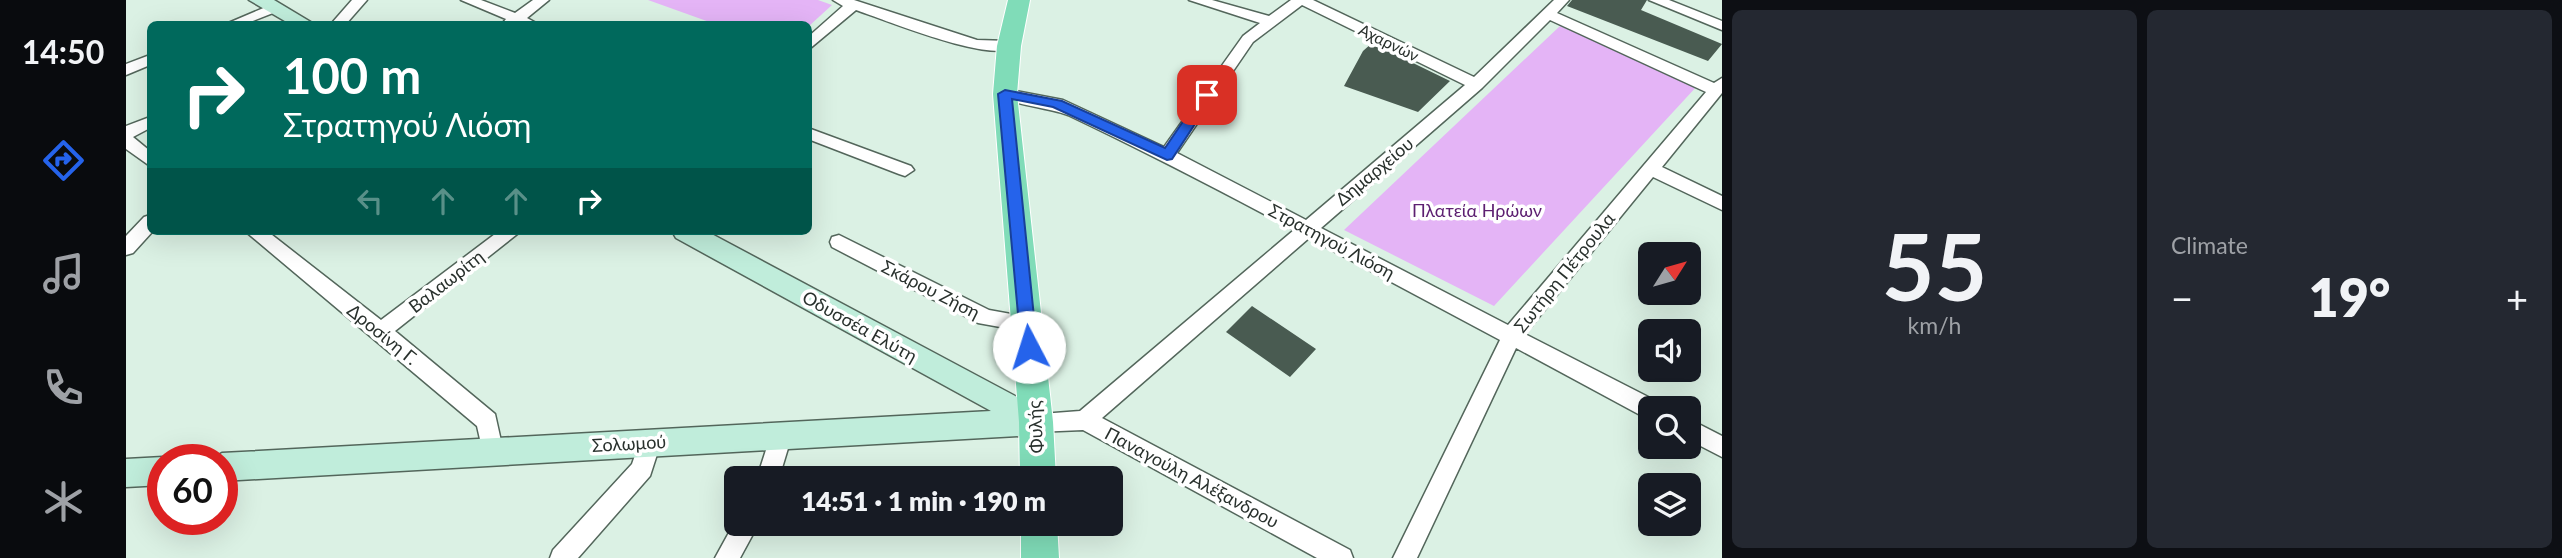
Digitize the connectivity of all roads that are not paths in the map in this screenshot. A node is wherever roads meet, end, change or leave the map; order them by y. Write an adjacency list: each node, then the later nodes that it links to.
1 (360, 0): 14 (street)
2 (468, 0): 15 (street)
3 (542, 0): 16 (street)
4 (1019, 0): 20 (main road, Φυλής)
5 (1196, 0): 17 (street)
6 (1301, 0): 17 (street); 23 (street, Αχαρνών)
7 (1562, 0): 11 (street, Δημαρχείου)
8 (1656, 0): 18 (street)
9 (847, 2): 19 (street); 20 (street)
10 (266, 4): 12 (street); 13 (street)
11 (1550, 15): 23 (street, Δημαρχείου); 24 (street)
12 (238, 21)
13 (298, 21)
14 (341, 21)
15 (514, 21)
16 (520, 21)
17 (1269, 21): 30 (street)
18 (1722, 26)
19 (812, 41)
20 (1009, 46): 25 (main road, Φυλής)
21 (147, 61): 22 (street)
22 (126, 70)
23 (1476, 84): 36 (street, Δημαρχείου)
24 (1719, 87): 32 (street, Σωτήρη Πέτρουλα)
25 (1005, 94): 30 (street, Στρατηγού Λιόση); 42 (main road, Φυλής)
26 (147, 123): 27 (street)
27 (126, 133)
28 (812, 134): 33 (street)
29 (126, 140): 31 (street)
30 (1167, 155): 36 (street, Στρατηγού Λιόση)
31 (147, 158)
32 (1649, 168): 34 (street); 44 (street, Σωτήρη Πέτρουλα)
33 (905, 170)
34 (1722, 204)
35 (147, 225): 41 (street)
36 (1307, 228): 44 (street, Στρατηγού Λιόση); 46 (street, Δημαρχείου)
37 (259, 235): 43 (street, Δροσίνη Γ.)
38 (507, 235): 43 (street, Βαλαωρίτη)
39 (692, 235): 47 (street, Οδυσσέα Ελύτη)
40 (839, 242): 42 (street, Σκάρου Ζήση)
41 (126, 248)
42 (1027, 324): 47 (main road, Φυλής)
43 (381, 331): 52 (street, Δροσίνη Γ.)
44 (1512, 335): 45 (street, Στρατηγού Λιόση); 64 (street, Σωτήρη Πέτρουλα)
45 (1638, 403)
46 (1085, 420): 47 (street, Παναγούλη Αλέξανδρου); 63 (street, Παναγούλη Αλέξανδρου)
47 (1036, 422): 48 (street, Σολωμού); 55 (main road, Φυλής)
48 (781, 435): 50 (street, Σολωμού); 54 (street)
49 (1701, 436): 51 (street)
50 (650, 442): 52 (street, Σολωμού); 60 (street)
51 (1722, 447)
52 (492, 450): 53 (street, Σολωμού)
53 (238, 466)
54 (772, 466)
55 (1038, 466)
56 (147, 472): 57 (street)
57 (126, 473)
58 (740, 536): 61 (street)
59 (1039, 536): 62 (main road)
60 (562, 558)
61 (727, 558)
62 (1040, 558)
63 (1341, 558)
64 (1405, 558)

